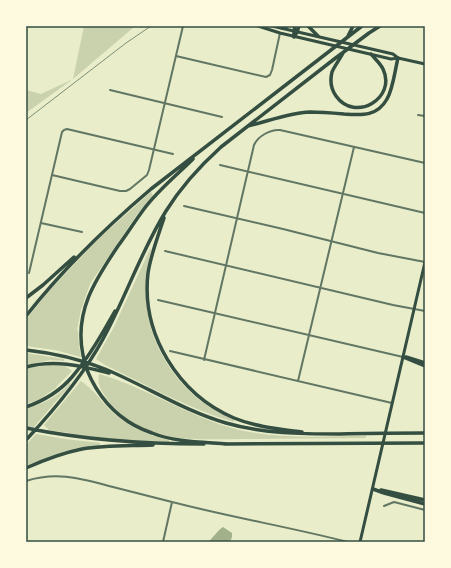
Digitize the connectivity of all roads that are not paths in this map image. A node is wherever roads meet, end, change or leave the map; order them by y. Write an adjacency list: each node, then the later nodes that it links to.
1 (183, 26): 19 (street)
2 (258, 26): 13 (main road)
3 (272, 26): 11 (main road)
4 (287, 26): 11 (highway)
5 (295, 26): 12 (highway)
6 (299, 26): 12 (highway)
7 (308, 26): 14 (highway)
8 (362, 26): 16 (highway)
9 (380, 26): 17 (highway)
10 (353, 27): 16 (highway)
11 (282, 28): 12 (main road)
12 (296, 31): 14 (main road); 15 (highway)
13 (280, 33): 15 (main road); 19 (street)
14 (318, 36): 20 (main road)
15 (294, 37): 18 (main road)
16 (347, 38): 28 (highway)
17 (345, 51): 18 (highway); 27 (highway)
18 (371, 54): 20 (main road)
19 (176, 56): 23 (street)
20 (398, 58): 21 (main road); 27 (highway)
21 (425, 64)
22 (110, 90): 23 (street)
23 (166, 103): 26 (street); 30 (street)
24 (418, 115): 25 (street)
25 (425, 116)
26 (222, 117)
27 (247, 126): 38 (highway)
28 (205, 146): 42 (highway); 74 (highway)
29 (354, 147): 32 (street); 34 (street); 36 (street)
30 (154, 150): 31 (street); 35 (street); 35 (street)
31 (173, 154)
32 (425, 163)
33 (220, 165): 34 (street)
34 (248, 172): 36 (street); 40 (street)
35 (52, 175): 41 (street)
36 (342, 193): 39 (street); 44 (street)
37 (184, 206): 40 (street)
38 (166, 210): 50 (highway); 70 (highway)
39 (425, 213)
40 (237, 219): 44 (street); 47 (street)
41 (41, 223): 43 (street); 48 (street)
42 (105, 230): 51 (highway); 56 (highway)
43 (82, 232)
44 (331, 241): 46 (street); 49 (street)
45 (166, 251): 47 (street)
46 (425, 262): 53 (main road)
47 (226, 265): 49 (street); 55 (street)
48 (29, 273)
49 (320, 288): 53 (street); 57 (street)
50 (125, 295): 67 (highway); 71 (highway)
51 (26, 298)
52 (158, 300): 55 (street)
53 (414, 309): 54 (street); 60 (main road)
54 (425, 311)
55 (215, 313): 57 (street); 61 (street)
56 (26, 316)
57 (309, 335): 60 (street); 65 (street)
58 (26, 350): 64 (highway)
59 (170, 351): 61 (street)
60 (403, 357): 62 (highway); 66 (main road)
61 (204, 360): 65 (street)
62 (425, 364)
63 (26, 367): 64 (highway)
64 (104, 370): 70 (highway)
65 (298, 381): 66 (street)
66 (392, 403): 77 (main road)
67 (26, 407)
68 (26, 428): 73 (highway)
69 (425, 433): 70 (highway)
70 (317, 434)
71 (26, 440)
72 (425, 443): 74 (highway)
73 (206, 444): 74 (highway); 75 (highway)
74 (226, 444)
75 (26, 468)
76 (26, 481): 79 (street)
77 (373, 488): 78 (highway); 80 (highway); 85 (main road)
78 (425, 500)
79 (172, 502): 83 (street); 84 (street)
80 (425, 504)
81 (384, 506): 82 (street)
82 (425, 510)
83 (163, 542)
84 (348, 542)
85 (360, 542)

